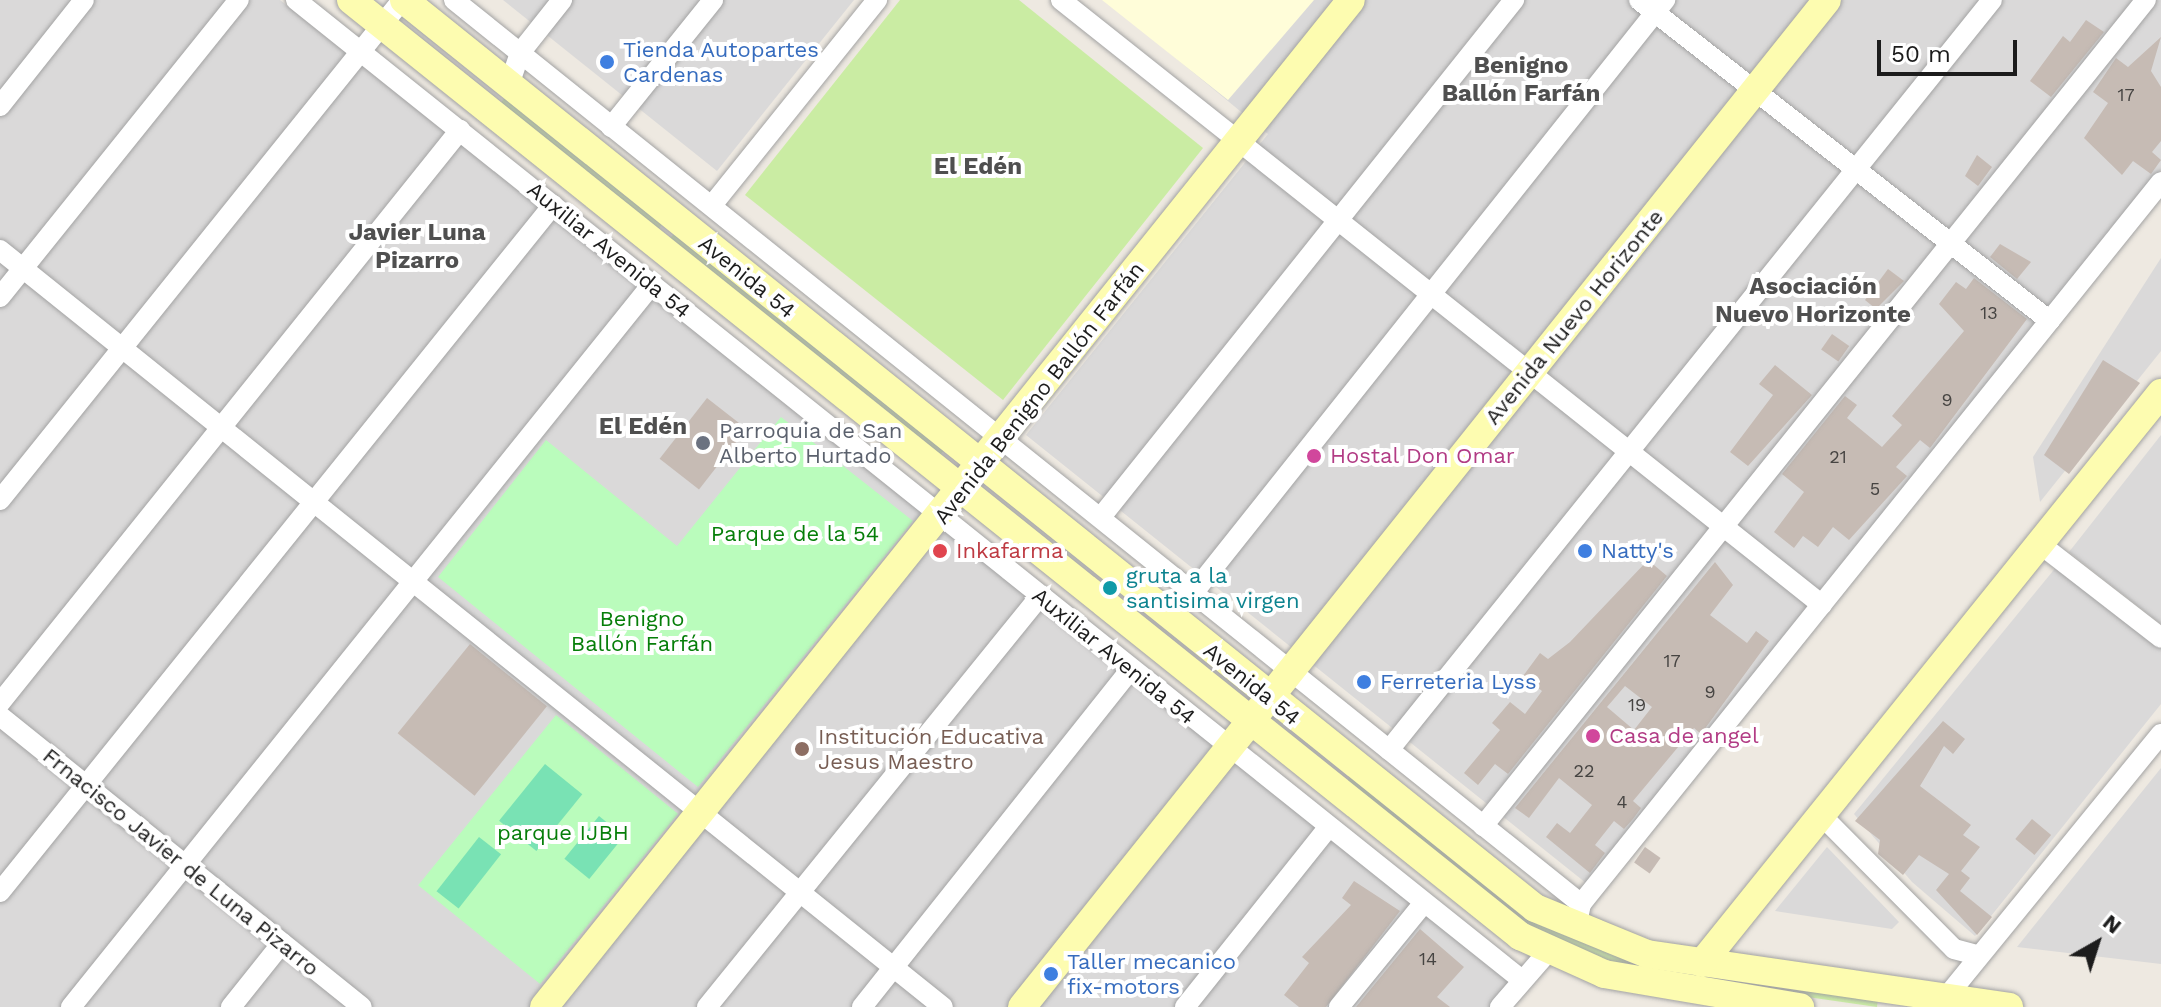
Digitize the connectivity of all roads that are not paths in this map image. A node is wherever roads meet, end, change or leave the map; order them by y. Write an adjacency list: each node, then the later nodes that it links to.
1 (84, 0): 22 (street)
2 (239, 0): 33 (street)
3 (296, 0): 18 (street, Auxiliar Avenida 54)
4 (351, 0): 17 (main road, Avenida 54)
5 (403, 0): 17 (street); 20 (main road, Avenida 54)
6 (454, 0): 19 (street)
7 (562, 0): 19 (street)
8 (713, 0): 23 (street)
9 (877, 0): 28 (street)
10 (1061, 0): 25 (street)
11 (1351, 0): 25 (main road, Avenida Benigno Ballón Farfán)
12 (1514, 0): 30 (street)
13 (1827, 0): 21 (main road, Avenida Nuevo Horizonte)
14 (1992, 0): 26 (street)
15 (2146, 0): 31 (street)
16 (1653, 4): 21 (street); 35 (street)
17 (383, 25): 18 (street); 45 (main road, Avenida 54)
18 (361, 51): 24 (street, Auxiliar Avenida 54); 38 (street)
19 (520, 53): 20 (street); 23 (street)
20 (509, 85): 44 (main road, Avenida 54)
21 (1755, 90): 26 (street); 39 (main road, Avenida Nuevo Horizonte)
22 (0, 106)
23 (611, 127): 28 (street)
24 (460, 130): 29 (street, Auxiliar Avenida 54); 41 (street)
25 (1237, 143): 30 (street); 42 (main road, Avenida Benigno Ballón Farfán)
26 (1856, 168): 31 (street); 43 (street)
27 (2161, 182): 37 (street)
28 (713, 204): 42 (street)
29 (553, 205): 34 (street, Auxiliar Avenida 54); 47 (street)
30 (1338, 222): 35 (street); 49 (street)
31 (1951, 243): 37 (street); 50 (street)
32 (0, 250): 33 (street)
33 (23, 268): 36 (street); 38 (street)
34 (652, 284): 48 (street, Auxiliar Avenida 54); 52 (street)
35 (1428, 295): 39 (street); 53 (street)
36 (0, 297)
37 (2050, 321): 55 (street)
38 (122, 347): 41 (street); 46 (street)
39 (1527, 376): 43 (street); 58 (main road, Avenida Nuevo Horizonte)
40 (2161, 393): 51 (main road)
41 (221, 427): 47 (street); 60 (street)
42 (1004, 438): 44 (main road, Avenida Benigno Ballón Farfán); 49 (street)
43 (1630, 451): 50 (street); 65 (street)
44 (982, 467): 45 (main road, Avenida Benigno Ballón Farfán); 59 (main road, Avenida 54)
45 (963, 491): 48 (main road, Avenida Benigno Ballón Farfán); 62 (main road, Avenida 54)
46 (0, 500)
47 (316, 502): 52 (street); 66 (street)
48 (942, 516): 54 (street, Auxiliar Avenida 54); 67 (main road, Avenida Benigno Ballón Farfán)
49 (1101, 517): 53 (street)
50 (1723, 527): 55 (street); 69 (street)
51 (2040, 544): 56 (street); 68 (main road)
52 (413, 579): 67 (street); 71 (street)
53 (1194, 592): 58 (street)
54 (1040, 596): 57 (street, Auxiliar Avenida 54); 72 (street)
55 (1822, 605): 75 (street)
56 (2161, 638)
57 (1131, 669): 64 (street, Auxiliar Avenida 54); 80 (street)
58 (1291, 671): 59 (main road, Avenida Nuevo Horizonte); 65 (street)
59 (1270, 699): 62 (main road, Avenida Nuevo Horizonte); 75 (main road, Avenida 54)
60 (0, 703)
61 (0, 716): 66 (street, Frnacisco Javier de Luna Pizarro)
62 (1252, 723): 64 (main road, Avenida Nuevo Horizonte); 77 (main road, Avenida 54)
63 (2161, 734): 78 (street)
64 (1229, 749): 70 (street, Auxiliar Avenida 54); 90 (main road)
65 (1389, 750): 69 (street)
66 (87, 784): 71 (street, Frnacisco Javier de Luna Pizarro); 73 (street)
67 (700, 810): 72 (street); 86 (main road, Avenida Benigno Ballón Farfán)
68 (1822, 816): 78 (street); 79 (main road)
69 (1483, 826): 75 (street)
70 (1328, 828): 74 (street, Auxiliar Avenida 54); 91 (street)
71 (185, 865): 76 (street, Frnacisco Javier de Luna Pizarro); 83 (street)
72 (801, 891): 80 (street); 87 (street)
73 (0, 892)
74 (1423, 904): 81 (street, Auxiliar Avenida 54); 92 (street)
75 (1578, 917): 79 (main road, Avenida 54)
76 (282, 943): 84 (street); 85 (street, Frnacisco Javier de Luna Pizarro)
77 (1547, 953): 81 (street); 94 (main road, Avenida 54)
78 (1977, 955): 82 (street)
79 (1702, 963): 82 (main road, Avenida 54)
80 (893, 968): 88 (street); 89 (street)
81 (1522, 980): 93 (street)
82 (1941, 1002): 95 (main road, Avenida 54)
83 (71, 1007)
84 (231, 1007)
85 (362, 1007)
86 (544, 1007)
87 (707, 1007)
88 (862, 1007)
89 (943, 1007)
90 (1022, 1007)
91 (1185, 1007)
92 (1339, 1007)
93 (1500, 1007)
94 (1800, 1007)
95 (2009, 1007)

